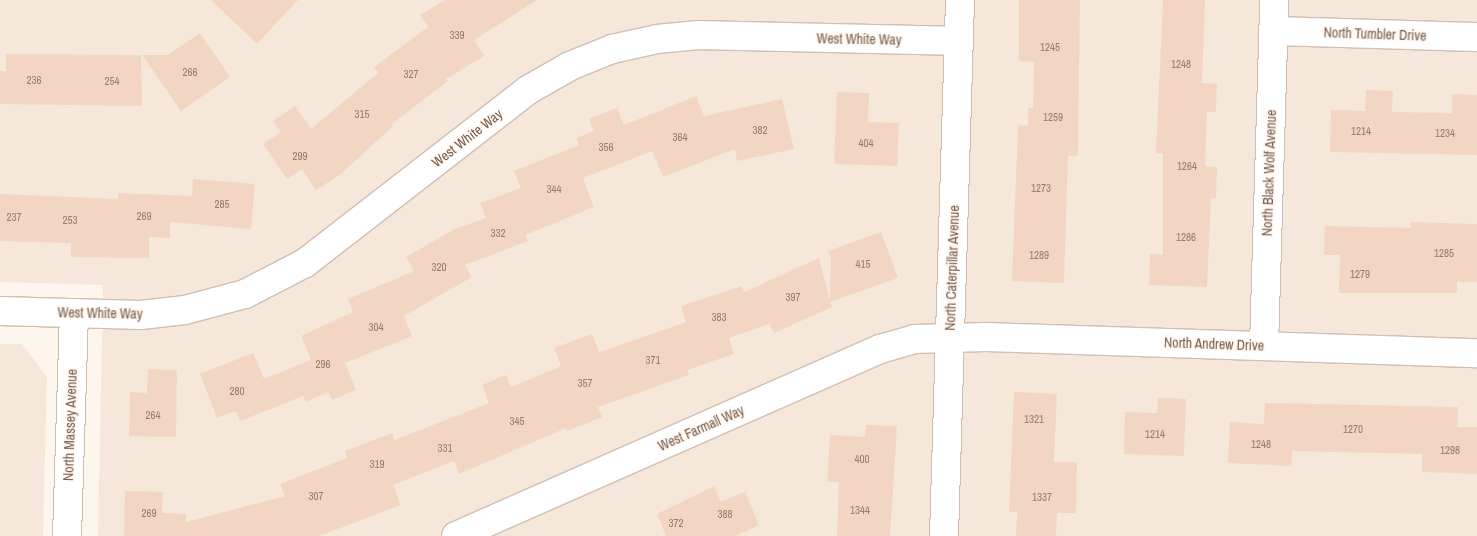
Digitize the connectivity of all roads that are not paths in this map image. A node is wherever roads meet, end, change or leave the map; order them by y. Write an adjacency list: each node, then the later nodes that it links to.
1 (960, 0): 5 (street, North Caterpillar Avenue)
2 (1274, 0): 3 (street, North Black Wolf Avenue)
3 (1273, 31): 4 (street, North Tumbler Drive); 9 (street, North Black Wolf Avenue)
4 (1477, 37)
5 (959, 41): 7 (street, West White Way); 8 (street, North Caterpillar Avenue)
6 (0, 311): 7 (street, West White Way)
7 (74, 313): 11 (street, North Massey Avenue)
8 (950, 336): 9 (street, North Andrew Drive); 12 (street, West Farmall Way); 13 (street, North Caterpillar Avenue)
9 (1264, 346): 10 (street, North Andrew Drive)
10 (1477, 353)
11 (67, 536)
12 (456, 536)
13 (944, 536)

